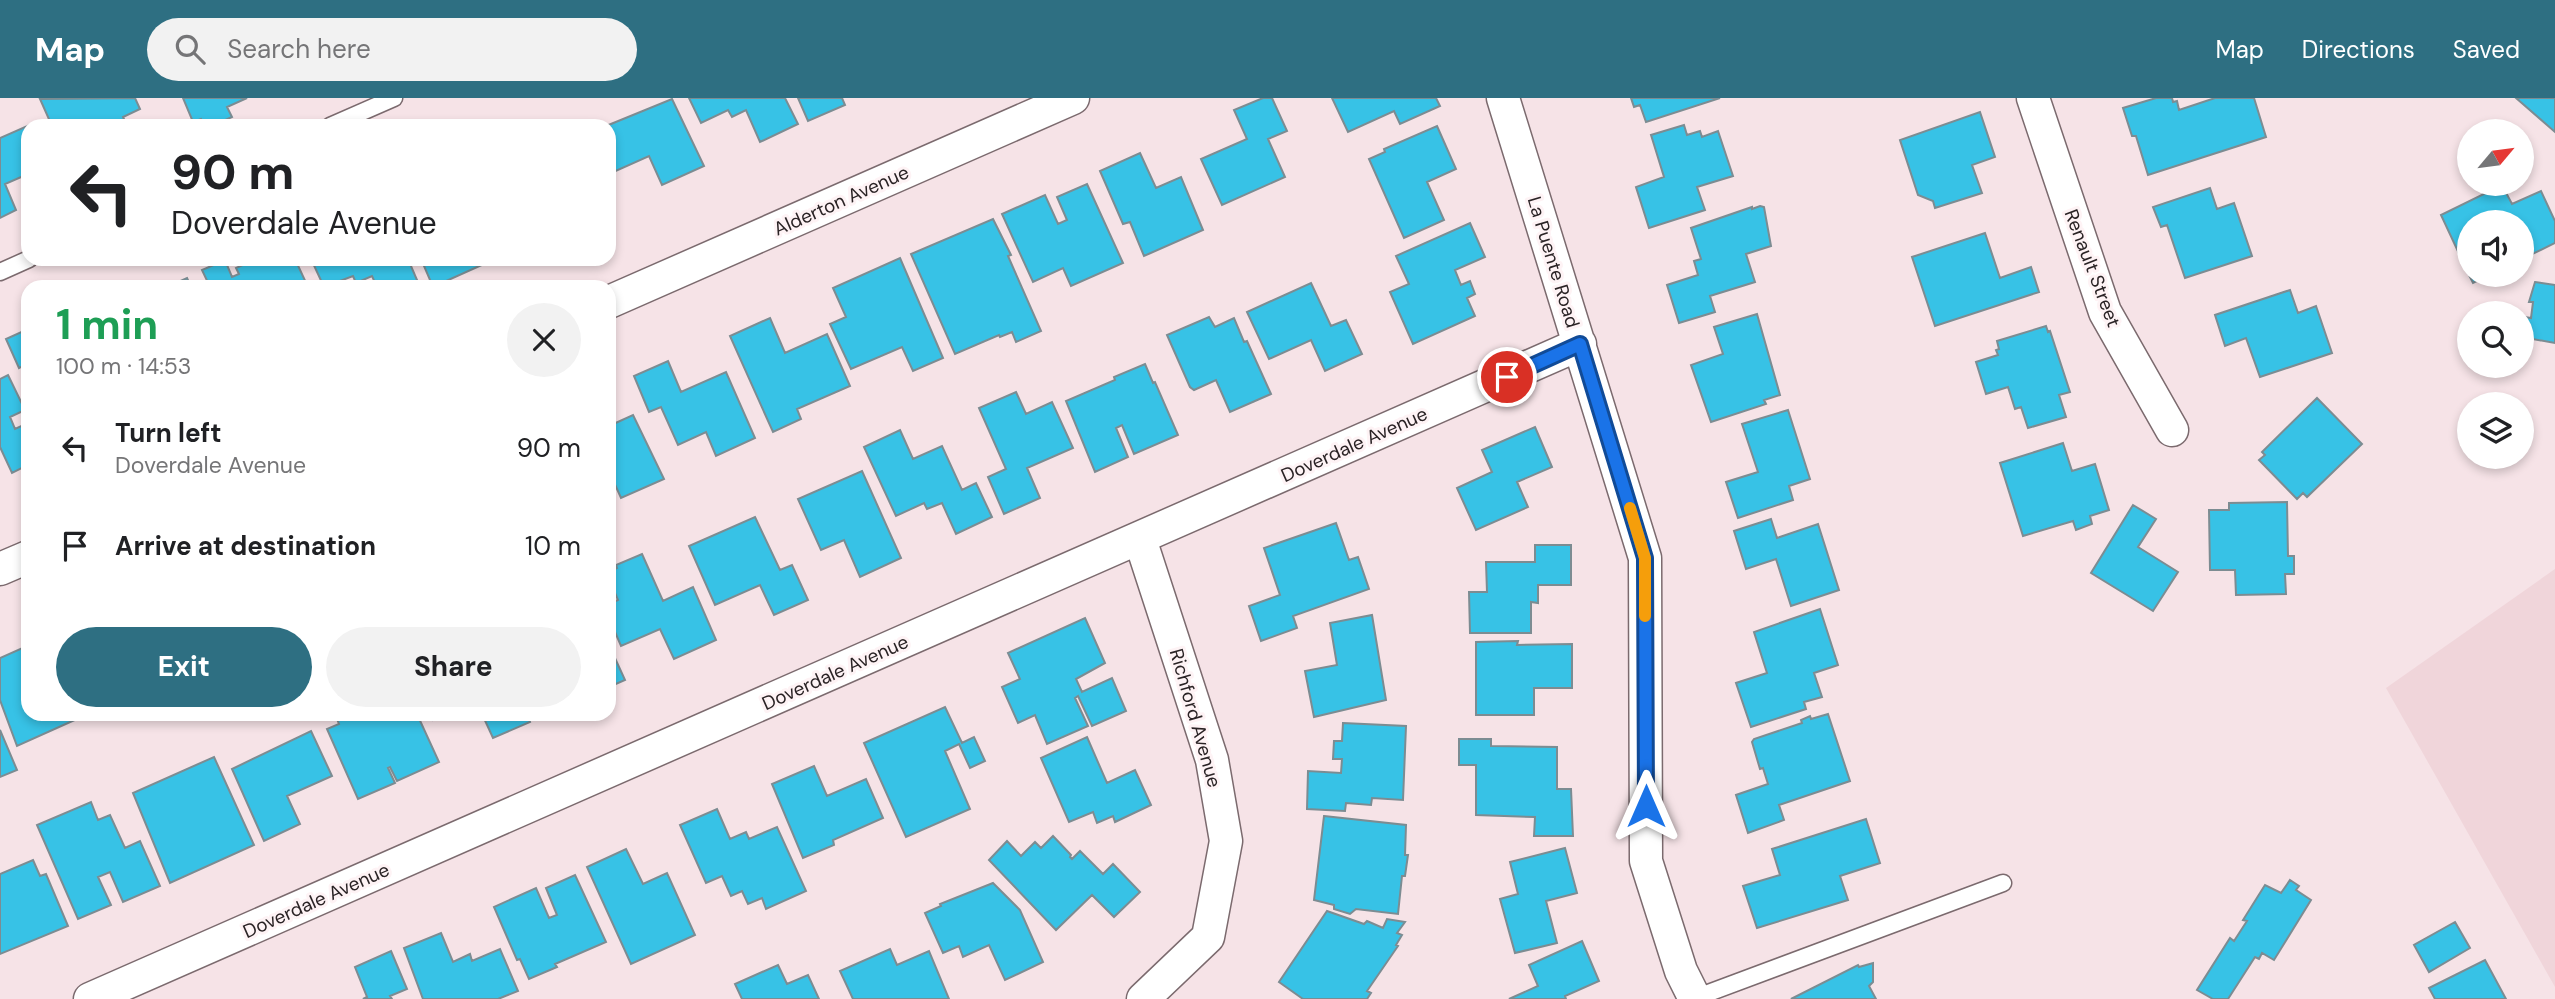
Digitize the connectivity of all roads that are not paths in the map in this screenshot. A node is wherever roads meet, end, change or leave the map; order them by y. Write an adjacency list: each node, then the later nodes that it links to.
1 (394, 98): 5 (lane)
2 (1073, 98): 8 (street, Alderton Avenue)
3 (1503, 98): 9 (street, La Puente Road)
4 (2033, 98): 10 (street, Renault Street)
5 (346, 119)
6 (21, 263): 7 (lane)
7 (0, 272)
8 (616, 299)
9 (1580, 344): 11 (street, Doverdale Avenue); 17 (street, La Puente Road)
10 (2172, 430)
11 (1140, 539): 15 (street, Doverdale Avenue); 16 (street, Richford Avenue)
12 (21, 560): 13 (street)
13 (0, 569)
14 (2003, 883): 17 (lane)
15 (90, 999)
16 (1143, 999)
17 (1695, 999)

